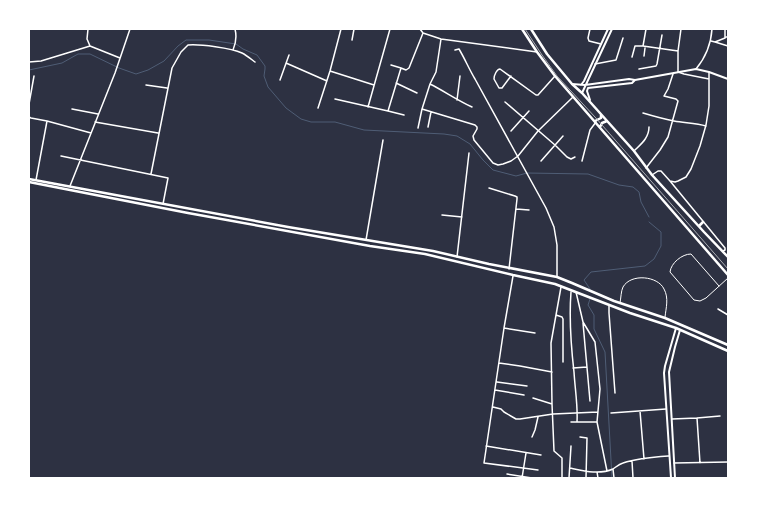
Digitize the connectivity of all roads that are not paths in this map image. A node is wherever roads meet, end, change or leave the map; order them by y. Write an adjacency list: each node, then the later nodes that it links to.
1 (88, 29): 27 (street)
2 (130, 29): 38 (street)
3 (235, 29): 31 (street)
4 (341, 29): 47 (street)
5 (354, 29): 23 (street)
6 (390, 29): 66 (street)
7 (420, 29): 17 (street)
8 (522, 29): 34 (main road)
9 (531, 29): 64 (main road)
10 (590, 29): 26 (street)
11 (608, 29): 26 (street)
12 (612, 29): 42 (street)
13 (646, 29): 28 (street)
14 (681, 29): 33 (street)
15 (712, 29): 24 (street)
16 (725, 29): 21 (street)
17 (423, 33): 22 (street); 44 (street)
18 (662, 35): 30 (street)
19 (728, 36): 21 (street)
20 (623, 38): 42 (street)
21 (725, 38): 25 (street)
22 (441, 39): 34 (street); 63 (street)
23 (352, 40)
24 (711, 41): 25 (street); 46 (street)
25 (715, 42): 29 (street)
26 (601, 44): 60 (street)
27 (90, 46): 38 (street); 39 (street)
28 (644, 46): 30 (street); 36 (street); 37 (street)
29 (728, 46)
30 (660, 48): 33 (street); 45 (street)
31 (233, 50): 40 (street); 69 (street)
32 (455, 50): 112 (street)
33 (678, 51): 48 (street)
34 (536, 52): 54 (main road)
35 (288, 55): 41 (street)
36 (644, 56)
37 (632, 57)
38 (120, 58): 87 (street)
39 (29, 62)
40 (255, 62)
41 (286, 63): 57 (street); 58 (street)
42 (595, 64): 61 (street)
43 (391, 65): 44 (street)
44 (401, 68): 62 (street)
45 (639, 69)
46 (696, 69): 48 (street); 49 (street)
47 (330, 71): 58 (street); 66 (street)
48 (678, 72): 50 (street); 55 (street)
49 (709, 72): 55 (street); 56 (street)
50 (673, 73): 59 (street); 94 (street)
51 (34, 76): 77 (street)
52 (460, 76): 74 (street)
53 (510, 76): 53 (street); 54 (street)
54 (555, 76): 72 (main road)
55 (709, 79): 97 (street)
56 (728, 79)
57 (280, 80)
58 (327, 80): 80 (street)
59 (635, 80): 68 (street); 76 (street)
60 (584, 81): 61 (street); 67 (street)
61 (587, 82): 68 (street)
62 (396, 83): 70 (street); 83 (street)
63 (430, 84): 74 (street); 82 (street)
64 (572, 84): 67 (street); 71 (main road)
65 (146, 85): 69 (street)
66 (374, 85): 78 (street)
67 (581, 85): 68 (street)
68 (584, 85): 71 (street)
69 (167, 88): 105 (street)
70 (418, 93)
71 (582, 93): 76 (main road)
72 (573, 96): 96 (main road); 103 (street)
73 (335, 99): 78 (street)
74 (457, 100): 79 (street)
75 (505, 102): 91 (street)
76 (590, 102): 88 (main road)
77 (29, 104)
78 (368, 107): 83 (street)
79 (472, 107)
80 (318, 108)
81 (72, 109): 87 (street)
82 (422, 109): 85 (street); 101 (street)
83 (388, 111): 89 (street)
84 (529, 111): 91 (street)
85 (431, 112): 98 (street); 112 (street)
86 (643, 113): 94 (street)
87 (98, 114): 95 (street)
88 (601, 114): 93 (main road); 96 (main road)
89 (404, 115)
90 (29, 117): 92 (street)
91 (524, 117): 102 (street); 103 (street)
92 (47, 121): 104 (street); 121 (street)
93 (607, 121): 99 (main road); 109 (main road)
94 (673, 121): 97 (street); 117 (street)
95 (95, 122): 104 (street); 105 (street)
96 (596, 122): 99 (main road); 116 (street)
97 (706, 126): 122 (street)
98 (428, 127)
99 (600, 127): 139 (main road)
100 (649, 127): 109 (street)
101 (418, 128)
102 (511, 131)
103 (538, 131): 108 (street); 112 (street)
104 (91, 133): 114 (street)
105 (159, 133): 118 (street)
106 (563, 136): 108 (street)
107 (383, 140): 132 (street)
108 (555, 145): 113 (street); 115 (street)
109 (634, 151): 117 (main road)
110 (469, 153): 129 (street)
111 (61, 156): 114 (street)
112 (518, 156): 140 (street)
113 (575, 157)
114 (79, 160): 118 (street); 123 (street)
115 (541, 161)
116 (582, 161)
117 (646, 168): 119 (main road)
118 (151, 174): 125 (street)
119 (652, 175): 122 (street); 131 (main road)
120 (29, 180): 121 (main road); 138 (main road)
121 (36, 180): 123 (main road)
122 (670, 181): 130 (street)
123 (69, 186): 125 (main road)
124 (489, 188): 126 (street)
125 (163, 204): 132 (main road)
126 (516, 208): 127 (street); 136 (street)
127 (529, 210)
128 (442, 215): 129 (street)
129 (462, 217): 134 (street)
130 (704, 222): 131 (main road); 133 (street)
131 (699, 226): 133 (main road)
132 (366, 240): 134 (main road)
133 (725, 253): 135 (main road)
134 (457, 257): 136 (main road)
135 (728, 257)
136 (509, 268): 137 (main road)
137 (537, 274): 140 (main road); 142 (main road)
138 (513, 275): 142 (main road); 154 (street)
139 (728, 275)
140 (557, 277): 147 (main road)
141 (728, 278): 144 (lane)
142 (536, 280): 143 (main road)
143 (561, 286): 145 (main road); 150 (street)
144 (719, 286): 144 (lane)
145 (572, 290): 146 (main road); 163 (street)
146 (578, 292): 148 (main road); 153 (street)
147 (620, 303): 152 (main road); 152 (lane)
148 (609, 305): 155 (main road); 168 (street)
149 (718, 309): 151 (street)
150 (556, 315): 160 (street); 164 (street)
151 (728, 315)
152 (665, 318): 158 (main road)
153 (583, 322): 162 (street); 177 (street)
154 (504, 328): 157 (street); 161 (street)
155 (676, 328): 156 (main road); 174 (street)
156 (680, 330): 159 (main road); 183 (street)
157 (535, 333)
158 (728, 345)
159 (728, 351)
160 (563, 362)
161 (500, 363): 164 (street); 165 (street)
162 (587, 367): 163 (street); 171 (street)
163 (573, 368): 176 (street)
164 (552, 372): 172 (street)
165 (497, 382): 166 (street); 167 (street)
166 (527, 386)
167 (495, 390): 169 (street); 173 (street)
168 (615, 393)
169 (524, 395)
170 (533, 398): 172 (street)
171 (590, 401)
172 (552, 404): 179 (street)
173 (492, 407): 180 (street); 189 (street)
174 (666, 409): 175 (street); 193 (street)
175 (640, 411): 178 (street); 194 (street)
176 (578, 412): 177 (street); 179 (street); 185 (street)
177 (598, 412): 186 (street)
178 (611, 413)
179 (553, 414): 180 (street); 209 (street)
180 (538, 416): 187 (street)
181 (720, 416): 182 (street)
182 (697, 418): 183 (street); 198 (street)
183 (671, 419): 197 (street)
184 (571, 422): 185 (street)
185 (577, 422): 186 (street)
186 (597, 422): 204 (street)
187 (532, 437)
188 (580, 437): 203 (street)
189 (486, 446): 191 (street); 199 (street)
190 (571, 446): 200 (street)
191 (526, 453): 192 (street); 199 (street)
192 (541, 455)
193 (669, 456): 194 (street); 215 (street)
194 (644, 459): 195 (street)
195 (632, 461): 201 (street); 214 (street)
196 (728, 462): 198 (street)
197 (674, 463): 198 (street); 216 (street)
198 (700, 463)
199 (523, 468): 202 (street); 207 (street)
200 (570, 468): 203 (street); 210 (street)
201 (613, 469): 204 (street); 213 (street)
202 (538, 470)
203 (586, 471): 205 (street); 211 (street)
204 (607, 471): 205 (street)
205 (597, 472): 212 (street)
206 (507, 474): 207 (street)
207 (522, 477): 208 (street)
208 (532, 478)
209 (562, 478)
210 (569, 478)
211 (586, 478)
212 (598, 478)
213 (614, 478)
214 (633, 478)
215 (671, 478)
216 (675, 478)

